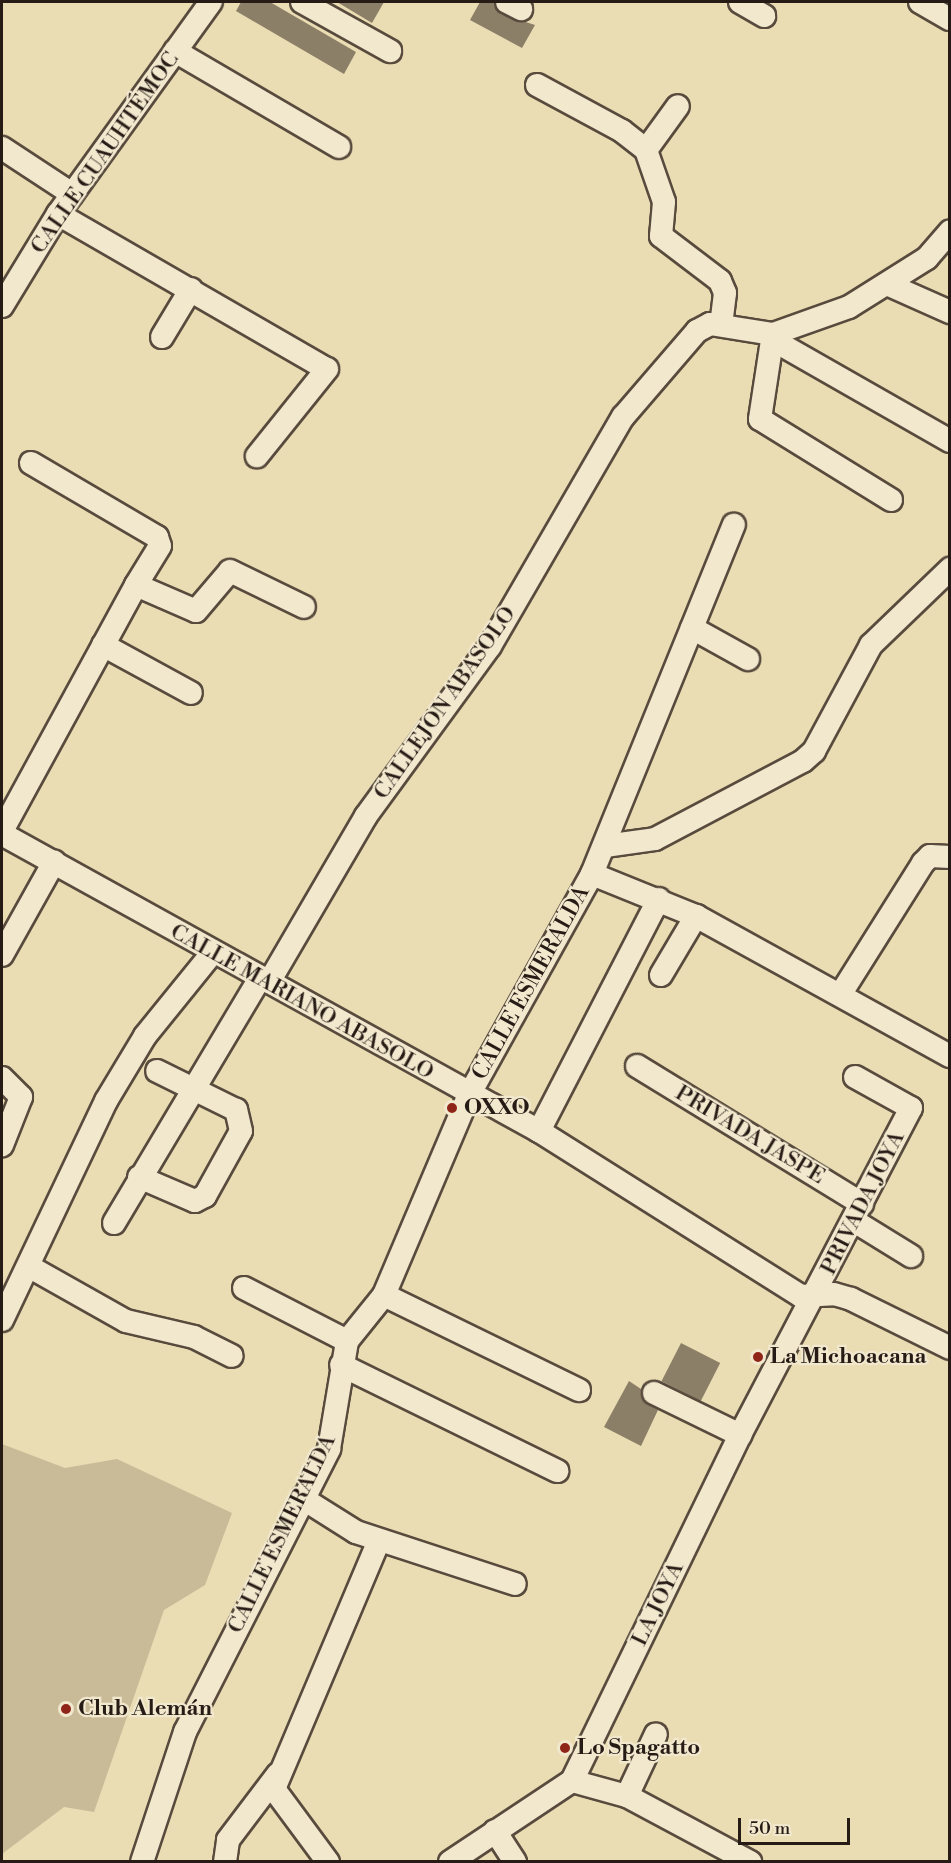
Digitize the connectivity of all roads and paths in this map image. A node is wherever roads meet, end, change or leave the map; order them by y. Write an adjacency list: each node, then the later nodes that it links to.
1 (211, 2): 7 (street, CALLE CUAUHTÉMOC)
2 (302, 2): 8 (street)
3 (740, 2): 5 (street)
4 (920, 2): 6 (street)
5 (764, 16)
6 (950, 19)
7 (175, 51): 11 (street); 14 (street, CALLE CUAUHTÉMOC)
8 (390, 51)
9 (537, 85): 13 (street)
10 (678, 106): 13 (street)
11 (339, 147)
12 (2, 148): 14 (street)
13 (646, 150): 21 (street)
14 (72, 194): 15 (street, CALLE CUAUHTÉMOC)
15 (58, 214): 18 (street); 19 (street, CALLE CUAUHTÉMOC)
16 (948, 237): 17 (street)
17 (889, 285): 20 (street); 23 (street)
18 (191, 289): 22 (street); 25 (street)
19 (2, 306)
20 (950, 312)
21 (721, 325): 23 (street); 46 (street, CALLEJON ABASOLO)
22 (162, 337)
23 (773, 337): 24 (street); 27 (street)
24 (950, 441)
25 (257, 456)
26 (31, 463): 30 (street)
27 (891, 500)
28 (734, 525): 32 (street, CALLE ESMERALDA)
29 (950, 569): 37 (street)
30 (135, 585): 31 (street); 33 (street)
31 (304, 607)
32 (692, 628): 34 (street); 37 (street, CALLE ESMERALDA)
33 (103, 645): 35 (street); 36 (street)
34 (748, 659)
35 (191, 693)
36 (2, 832): 39 (street, CALLE MARIANO ABASOLO)
37 (605, 846): 40 (street, CALLE ESMERALDA)
38 (950, 857): 47 (street)
39 (54, 862): 43 (street, CALLE MARIANO ABASOLO); 44 (street)
40 (592, 874): 41 (street); 54 (street, CALLE ESMERALDA)
41 (659, 899): 42 (street); 55 (street)
42 (696, 916): 45 (street); 47 (street)
43 (213, 952): 46 (street, CALLE MARIANO ABASOLO); 61 (street)
44 (2, 956)
45 (661, 975)
46 (264, 980): 53 (street, CALLEJON ABASOLO); 54 (street, CALLE MARIANO ABASOLO)
47 (840, 994): 48 (street)
48 (950, 1056)
49 (637, 1066): 58 (street, PRIVADA JASPE)
50 (157, 1071): 53 (street)
51 (855, 1077): 58 (street, PRIVADA JOYA)
52 (2, 1078): 56 (street)
53 (193, 1087): 57 (street, CALLEJON ABASOLO); 57 (street)
54 (469, 1095): 55 (street, CALLE MARIANO ABASOLO); 63 (street, CALLE ESMERALDA)
55 (539, 1131): 64 (street, CALLE MARIANO ABASOLO)
56 (2, 1145)
57 (139, 1178): 59 (street, CALLEJON ABASOLO)
58 (858, 1212): 60 (street, PRIVADA JASPE); 64 (street, PRIVADA JOYA)
59 (114, 1223)
60 (911, 1256)
61 (30, 1267): 65 (street); 68 (street)
62 (244, 1288): 66 (street)
63 (384, 1295): 66 (street, CALLE ESMERALDA); 70 (street)
64 (814, 1298): 67 (street, CALLE MARIANO ABASOLO); 72 (street, LA JOYA)
65 (2, 1320)
66 (346, 1341): 69 (street, CALLE ESMERALDA)
67 (950, 1348)
68 (232, 1356)
69 (341, 1365): 73 (street); 74 (street, CALLE ESMERALDA)
70 (579, 1390)
71 (654, 1393): 72 (street)
72 (740, 1435): 79 (street, LA JOYA)
73 (557, 1471)
74 (302, 1498): 75 (street); 82 (street, CALLE ESMERALDA)
75 (379, 1541): 76 (street); 78 (street)
76 (514, 1584)
77 (656, 1734): 80 (street)
78 (278, 1774): 83 (street); 84 (street)
79 (572, 1781): 80 (street); 81 (street)
80 (627, 1796): 87 (street)
81 (495, 1831): 85 (street); 86 (street)
82 (142, 1862)
83 (225, 1862)
84 (328, 1862)
85 (450, 1862)
86 (515, 1862)
87 (750, 1862)

